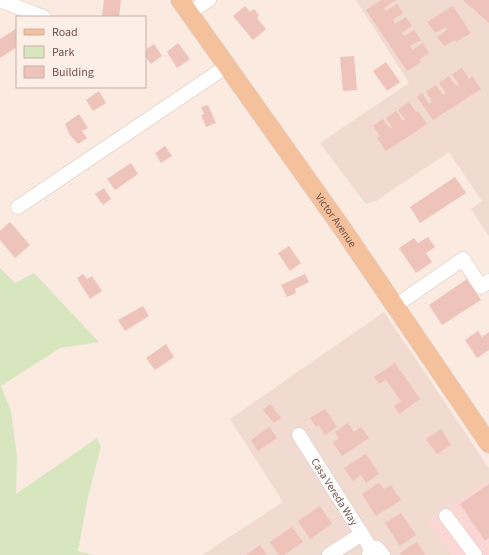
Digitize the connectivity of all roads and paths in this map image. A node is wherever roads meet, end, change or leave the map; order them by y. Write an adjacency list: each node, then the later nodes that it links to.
1 (209, 0): 3 (street)
2 (3, 2): 4 (street)
3 (185, 6): 5 (main road, Victor Avenue)
4 (41, 16)
5 (227, 66): 6 (street); 8 (main road, Victor Avenue)
6 (18, 207)
7 (489, 281): 8 (street)
8 (395, 306): 10 (main road, Victor Avenue)
9 (298, 435): 12 (street, Casa Vereda Way)
10 (489, 444)
11 (446, 516): 16 (street)
12 (362, 534): 13 (street, Casa Vereda Way); 14 (street)
13 (370, 551): 15 (street, Casa Vereda Way)
14 (329, 555)
15 (383, 555)
16 (475, 555)

